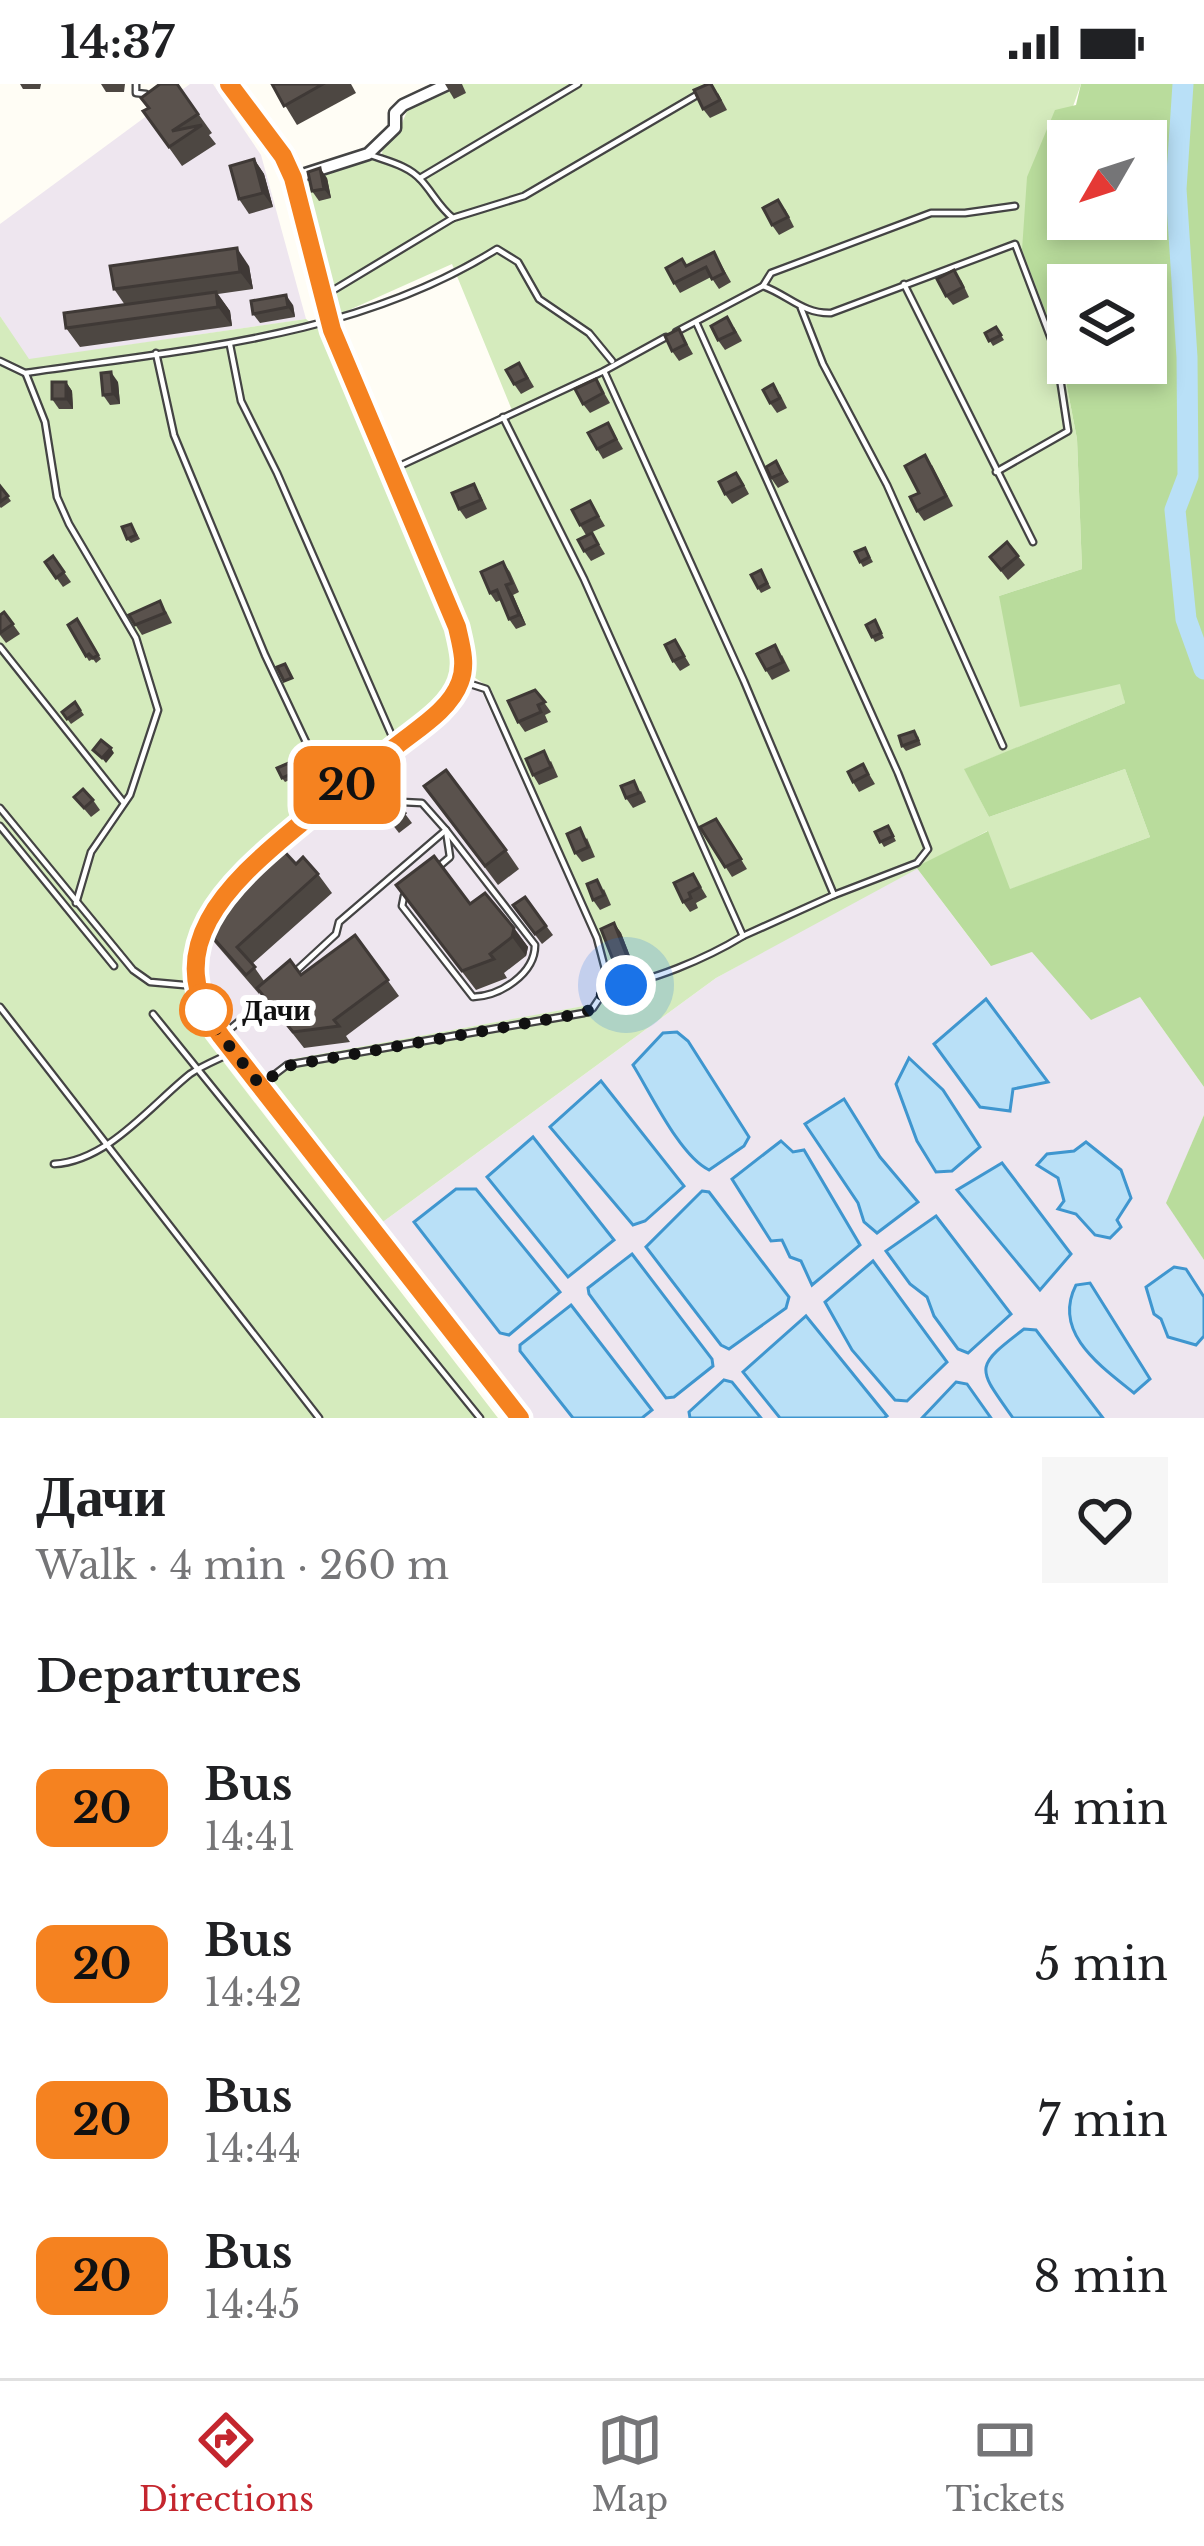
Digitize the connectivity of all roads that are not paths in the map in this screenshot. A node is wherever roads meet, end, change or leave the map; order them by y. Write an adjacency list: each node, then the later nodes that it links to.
1 (136, 84): 2 (lane)
2 (160, 84)
3 (229, 84): 8 (street)
4 (448, 84): 7 (street)
5 (578, 84): 9 (lane)
6 (715, 84): 11 (lane)
7 (368, 154): 8 (street); 9 (lane)
8 (293, 178): 14 (street)
9 (420, 178): 11 (lane)
10 (1015, 206): 13 (lane)
11 (453, 218): 14 (lane)
12 (904, 284): 15 (lane); 26 (lane); 26 (lane)
13 (763, 286): 15 (lane); 16 (lane)
14 (322, 295): 17 (street)
15 (801, 308): 31 (lane)
16 (696, 322): 21 (lane); 40 (lane)
17 (330, 323): 18 (lane); 21 (lane); 25 (street)
18 (230, 345): 19 (lane); 30 (lane)
19 (156, 353): 23 (lane); 33 (lane)
20 (0, 362): 23 (lane)
21 (614, 362): 22 (lane)
22 (604, 371): 24 (lane); 40 (lane)
23 (25, 373): 34 (lane)
24 (503, 417): 25 (lane); 42 (lane)
25 (391, 470): 29 (street)
26 (996, 472): 27 (lane)
27 (1033, 542)
28 (0, 647): 34 (lane)
29 (461, 681): 30 (street); 45 (lane)
30 (397, 746): 32 (street)
31 (1004, 746)
32 (358, 777): 33 (street); 37 (lane)
33 (332, 797): 46 (street)
34 (124, 803): 41 (lane)
35 (0, 808): 41 (lane)
36 (0, 826): 43 (lane)
37 (446, 830): 38 (lane); 39 (lane); 44 (lane)
38 (435, 870)
39 (404, 896)
40 (834, 896): 42 (lane)
41 (76, 903): 46 (lane)
42 (743, 936): 45 (lane)
43 (114, 966)
44 (288, 978)
45 (609, 984): 53 (lane)
46 (197, 986): 50 (street)
47 (277, 990): 50 (lane)
48 (0, 1007): 54 (lane)
49 (153, 1015): 52 (lane)
50 (221, 1036): 51 (street)
51 (233, 1052): 52 (lane); 53 (street)
52 (196, 1070): 54 (lane); 57 (lane)
53 (260, 1085): 58 (street)
54 (109, 1143): 55 (lane); 56 (lane)
55 (54, 1164)
56 (320, 1418)
57 (480, 1418)
58 (520, 1418)

